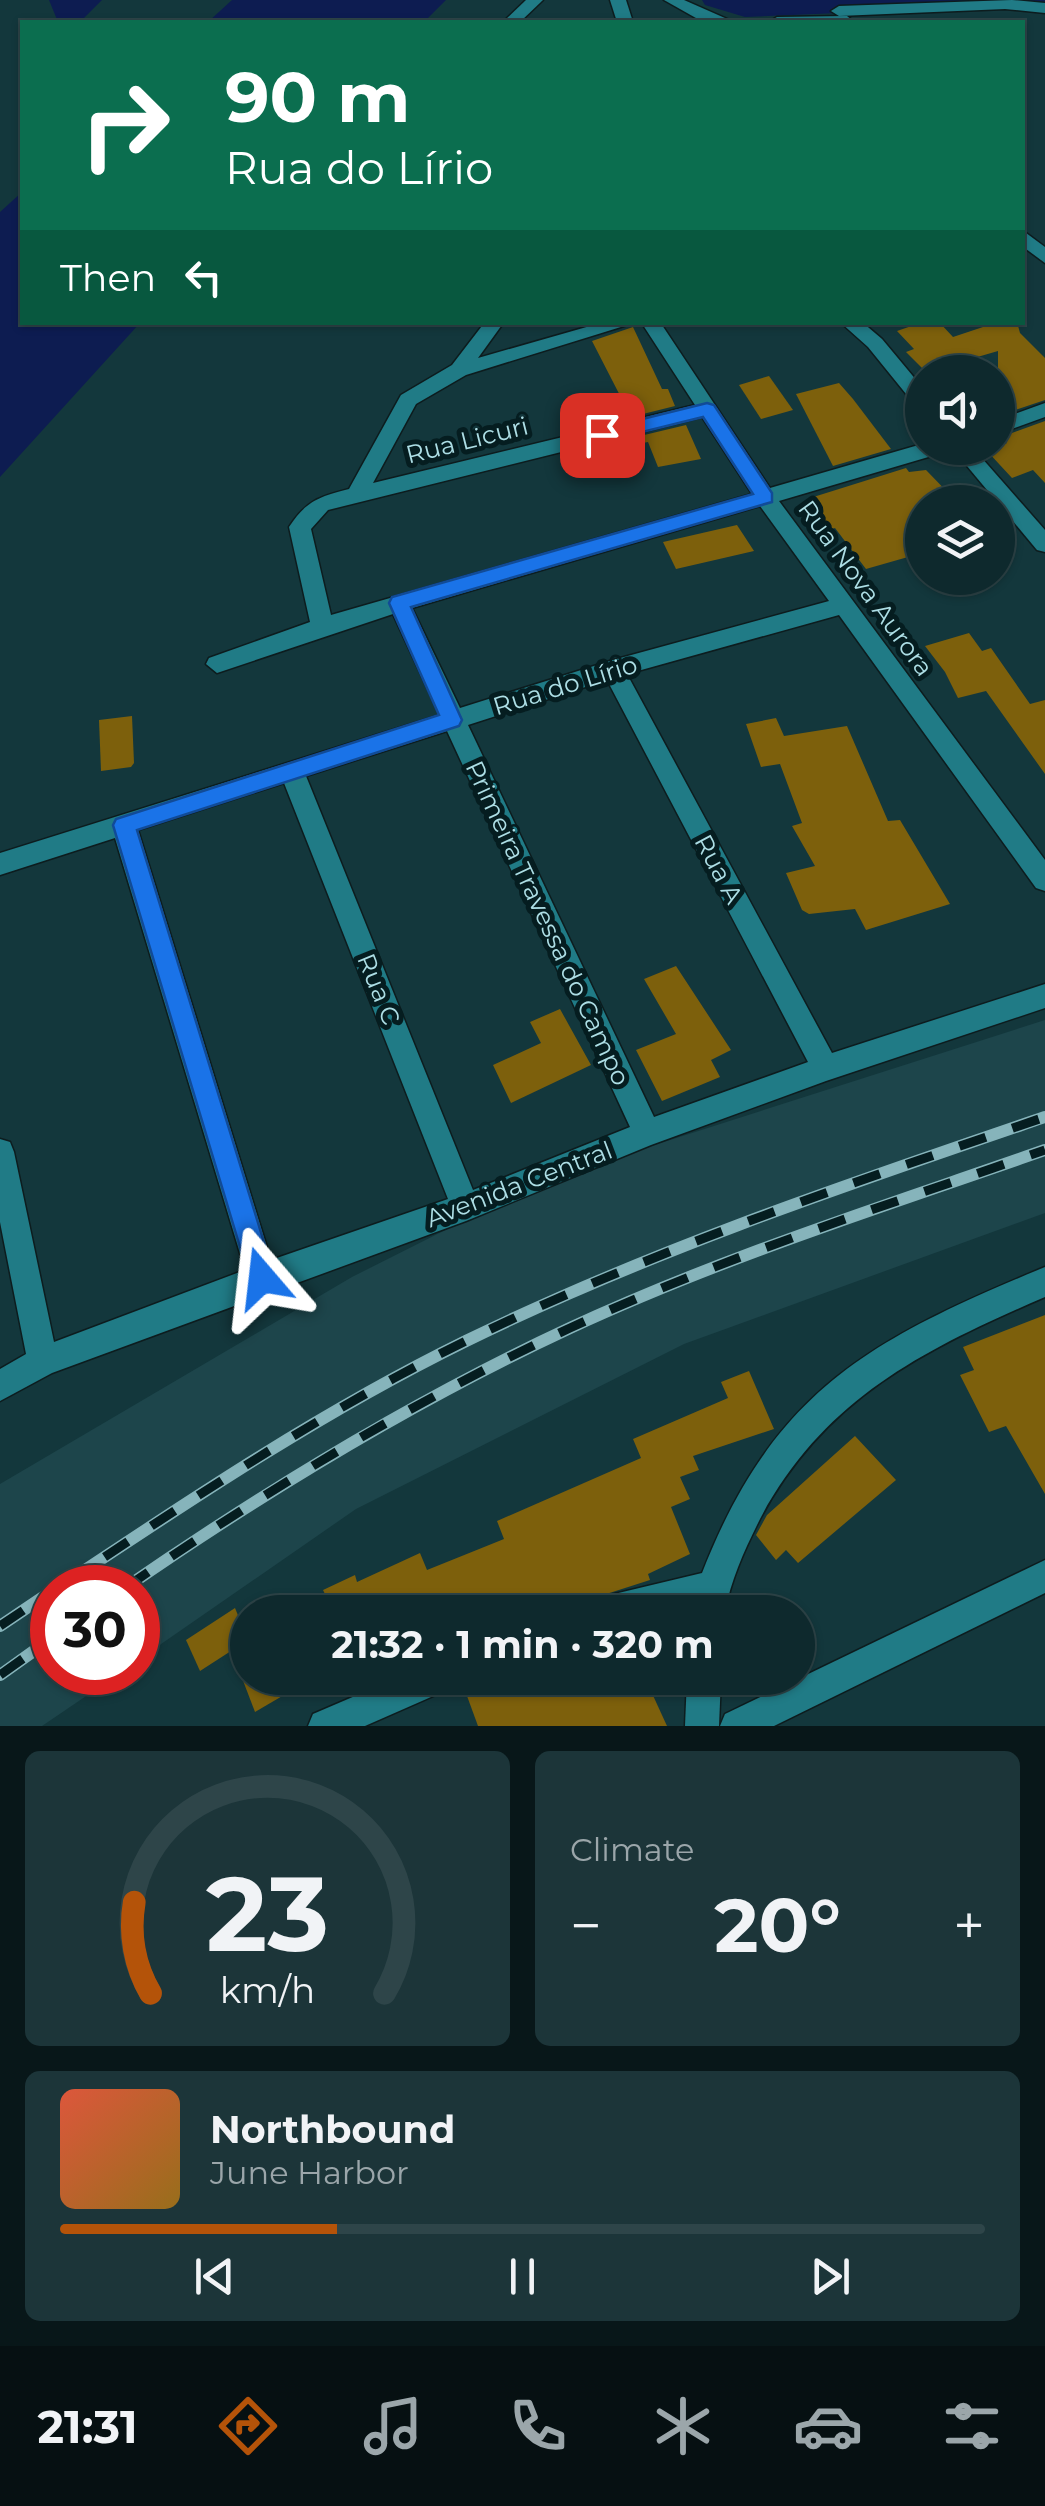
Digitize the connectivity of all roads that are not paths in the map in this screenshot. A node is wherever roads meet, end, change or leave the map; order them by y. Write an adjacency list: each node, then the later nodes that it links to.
1 (535, 0): 5 (street)
2 (672, 0): 6 (street)
3 (1045, 8): 4 (street)
4 (845, 18): 7 (street)
5 (513, 20)
6 (709, 20)
7 (811, 20)
8 (1025, 238): 9 (street)
9 (1045, 257)
10 (493, 325): 14 (street)
11 (617, 325): 14 (street)
12 (652, 325): 16 (street, Rua Nova Aurora)
13 (853, 325): 15 (street)
14 (458, 370): 21 (street)
15 (905, 379)
16 (707, 409): 21 (street, Rua Licuri); 22 (street, Rua Nova Aurora)
17 (1045, 410): 18 (street)
18 (1015, 420)
19 (905, 457): 22 (street)
20 (977, 465): 23 (street)
21 (356, 495): 26 (street, Rua Licuri)
22 (765, 498): 24 (street); 25 (street, Rua Nova Aurora)
23 (1045, 544)
24 (399, 603): 26 (street); 29 (street, Primeira Travessa do Campo)
25 (846, 605): 28 (street, Rua do Lírio); 33 (street, Rua Nova Aurora)
26 (322, 626): 27 (street)
27 (217, 664)
28 (613, 670): 29 (street, Rua do Lírio); 35 (street, Rua A)
29 (451, 720): 30 (street, Rua do Lírio); 36 (street, Primeira Travessa do Campo)
30 (292, 772): 31 (street, Rua do Lírio); 38 (street, Rua C)
31 (124, 825): 32 (street, Rua do Lírio); 39 (street)
32 (0, 864)
33 (1045, 880)
34 (1045, 996): 35 (street, Avenida Central)
35 (826, 1068): 36 (street, Avenida Central)
36 (648, 1133): 38 (street, Avenida Central)
37 (0, 1152): 41 (street)
38 (466, 1206): 39 (street, Avenida Central)
39 (262, 1278): 41 (street, Avenida Central)
40 (1045, 1282): 44 (street)
41 (43, 1361): 42 (street, Avenida Central)
42 (0, 1386)
43 (1045, 1576): 49 (street)
44 (712, 1595)
45 (396, 1695): 47 (street)
46 (703, 1695): 48 (street)
47 (326, 1726)
48 (702, 1726)
49 (737, 1726)

